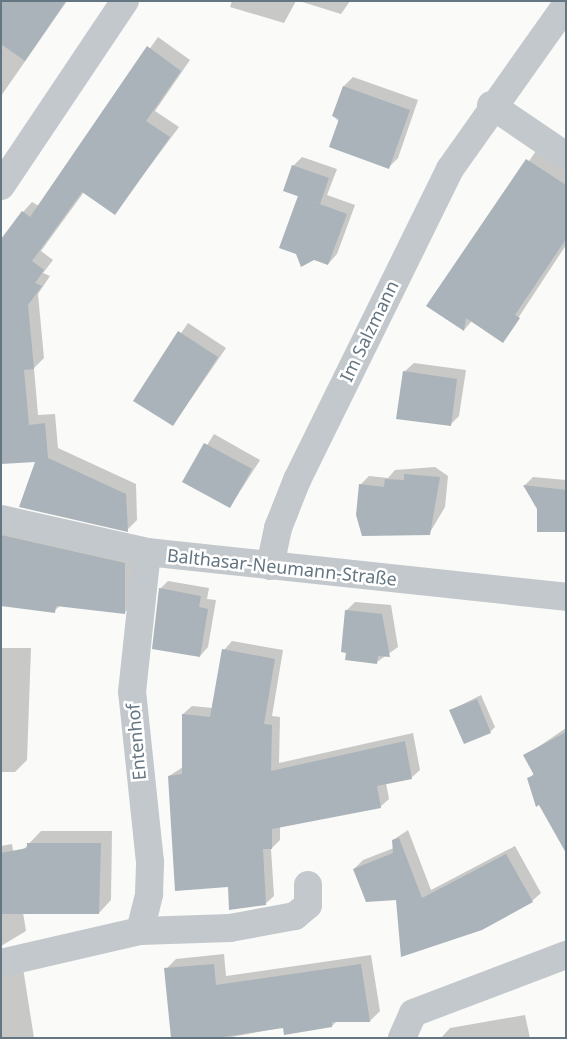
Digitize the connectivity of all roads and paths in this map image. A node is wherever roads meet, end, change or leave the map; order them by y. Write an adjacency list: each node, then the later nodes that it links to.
1 (125, 1): 5 (street)
2 (566, 5): 3 (street, Im Salzmann)
3 (491, 105): 4 (street); 8 (street, Im Salzmann)
4 (566, 156)
5 (1, 186)
6 (1, 519): 7 (street, Balthasar-Neumann-Straße)
7 (147, 552): 8 (street, Balthasar-Neumann-Straße); 11 (street, Entenhof)
8 (270, 566): 9 (street, Balthasar-Neumann-Straße)
9 (566, 597)
10 (308, 885): 11 (street)
11 (140, 931): 13 (street)
12 (566, 955): 14 (street)
13 (1, 963)
14 (402, 1038)

